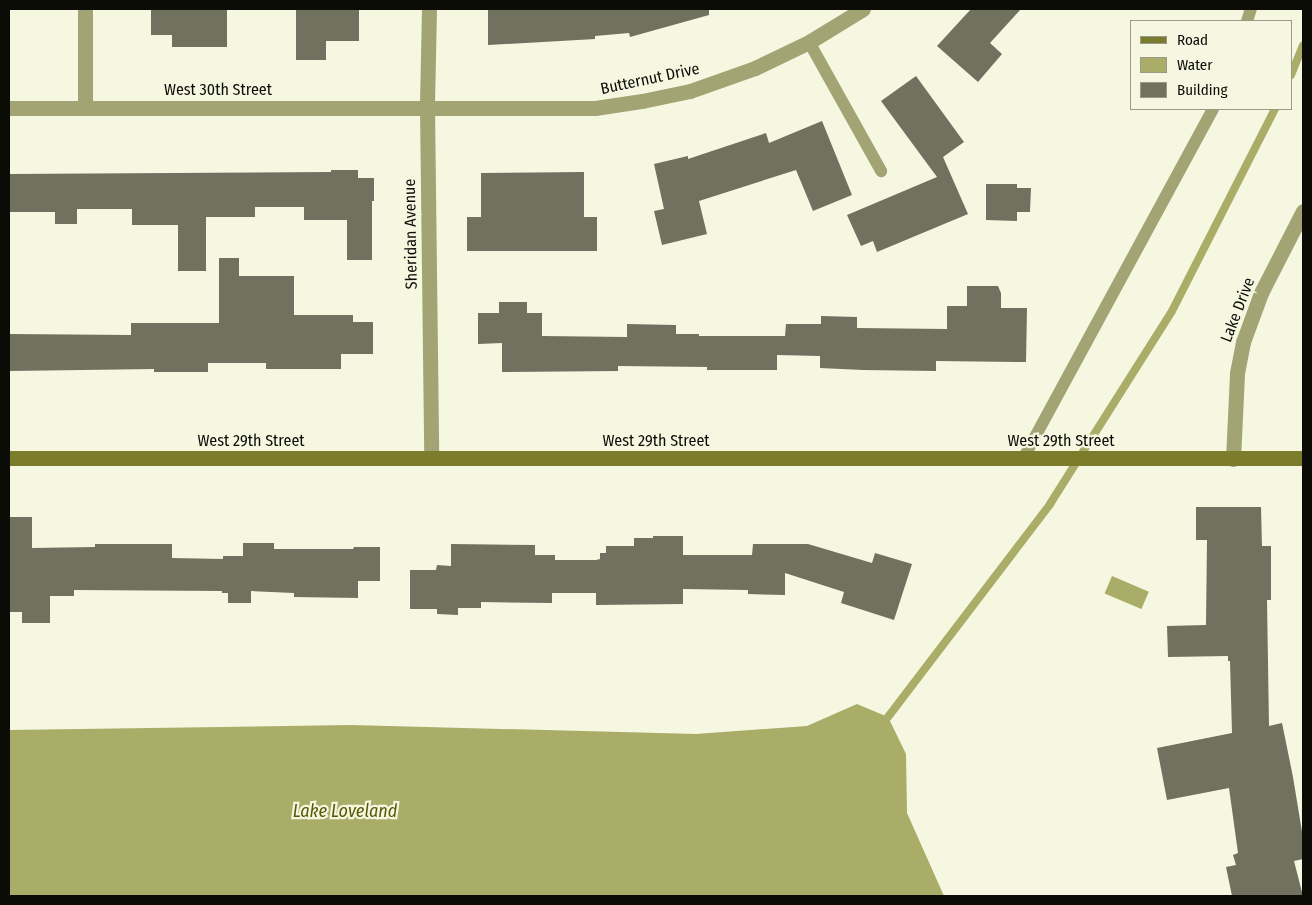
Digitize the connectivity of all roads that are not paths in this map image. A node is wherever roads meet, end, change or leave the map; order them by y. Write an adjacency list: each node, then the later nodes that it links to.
1 (85, 9): 6 (street)
2 (429, 9): 7 (street, Sheridan Avenue)
3 (863, 9): 4 (street, Butternut Drive)
4 (809, 42): 7 (street, Butternut Drive); 9 (lane)
5 (9, 108): 6 (street, West 30th Street)
6 (84, 108): 7 (street, West 30th Street)
7 (427, 108): 12 (street, Sheridan Avenue)
8 (1212, 110): 14 (lane)
9 (882, 171)
10 (1303, 214): 15 (street, Lake Drive)
11 (9, 458): 12 (main road, West 29th Street)
12 (430, 458): 14 (main road, West 29th Street)
13 (1303, 458): 15 (main road, West 29th Street)
14 (1023, 459): 15 (main road, West 29th Street)
15 (1233, 459)

